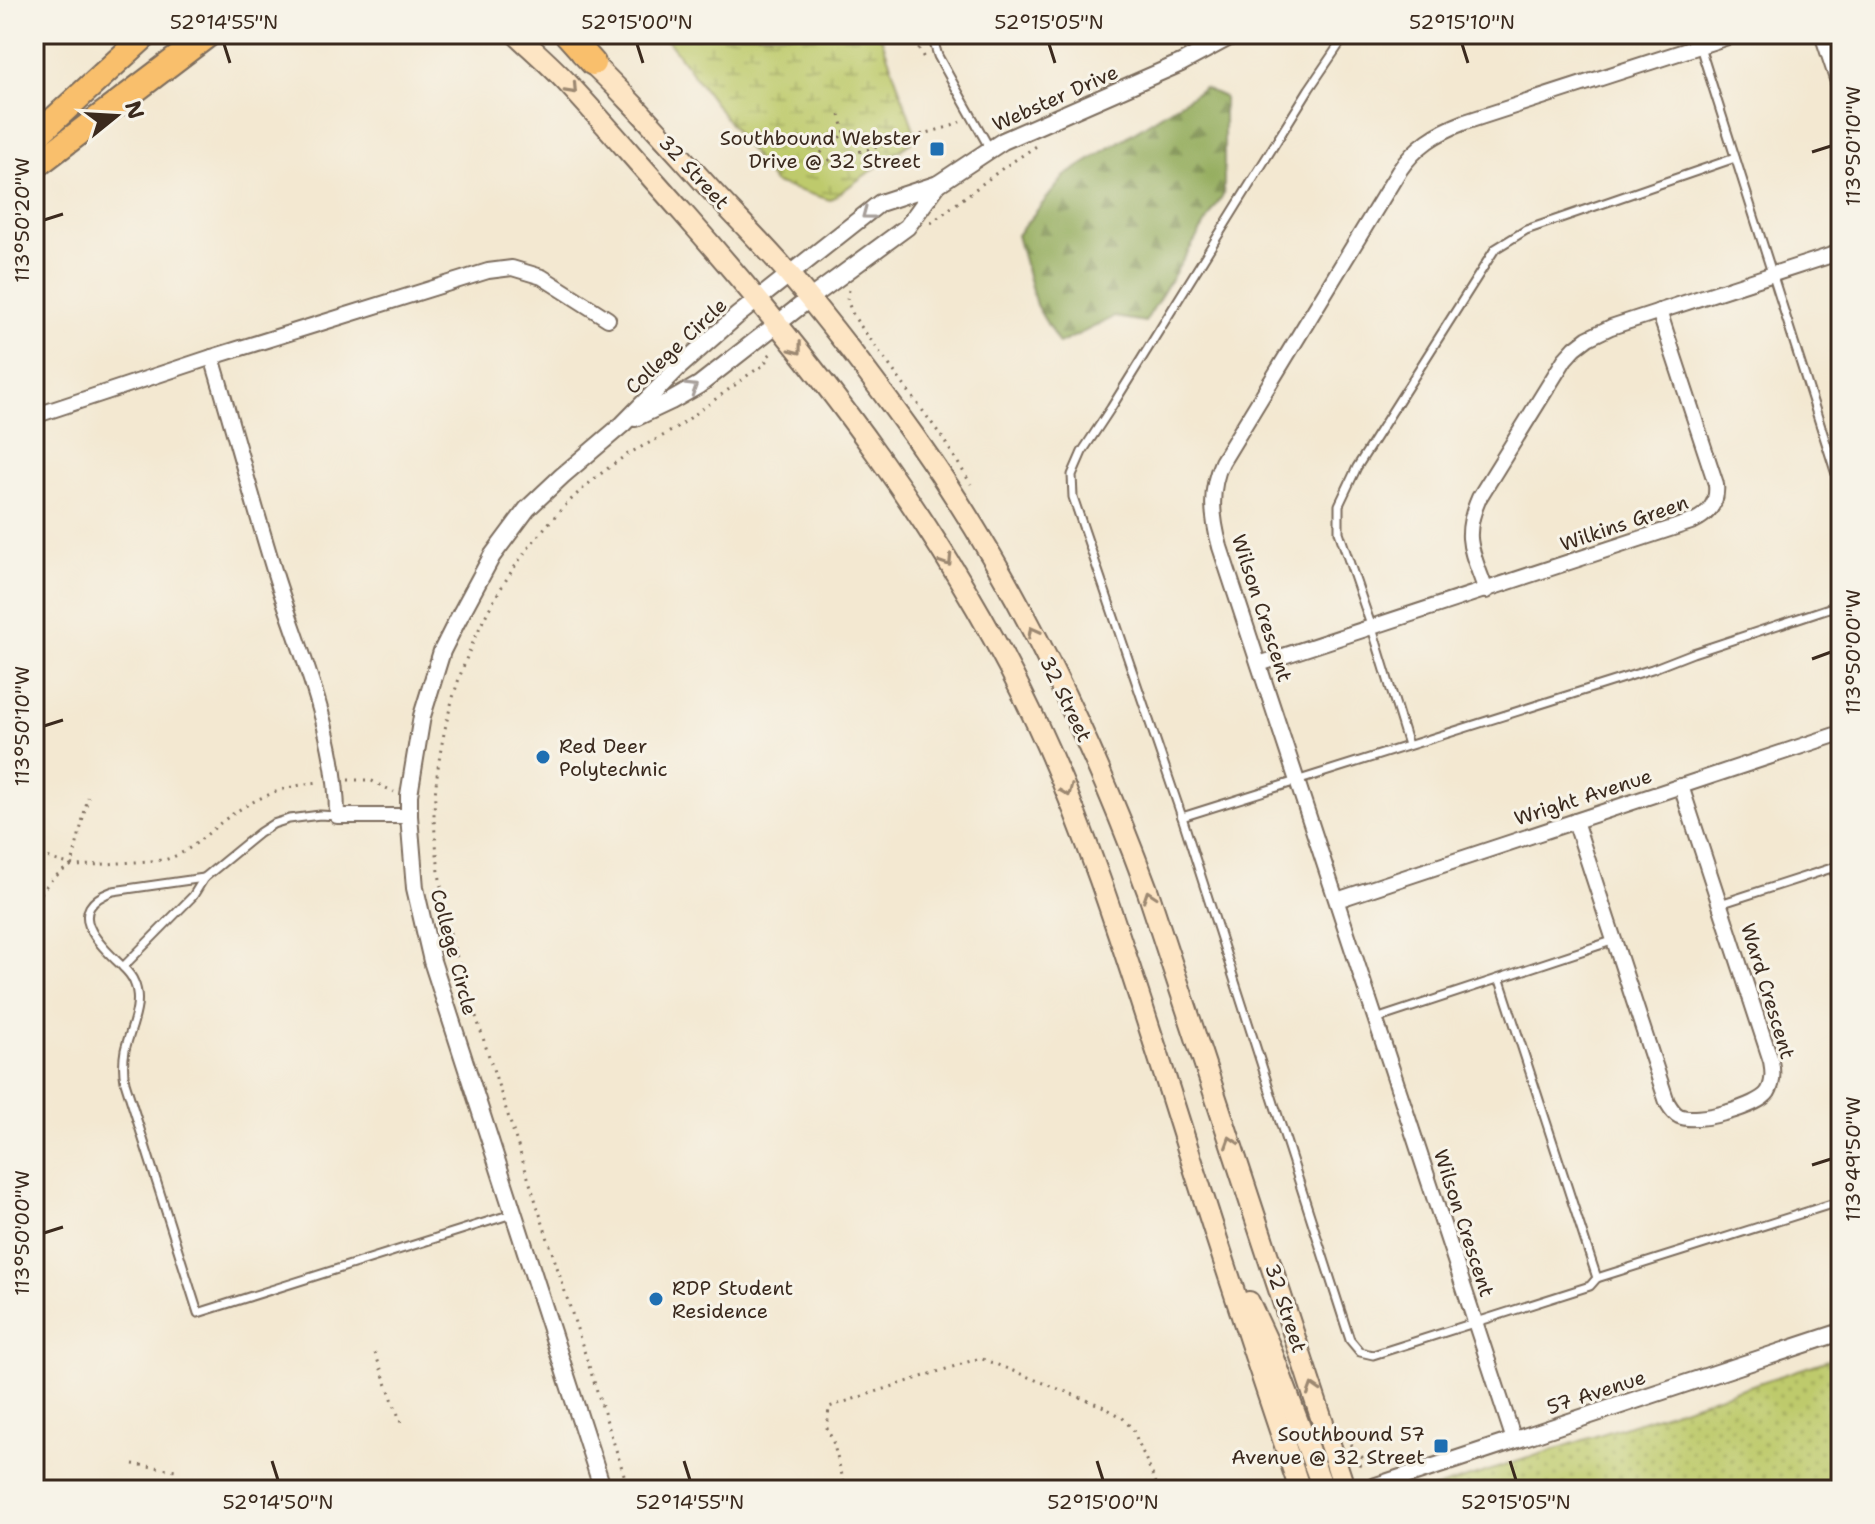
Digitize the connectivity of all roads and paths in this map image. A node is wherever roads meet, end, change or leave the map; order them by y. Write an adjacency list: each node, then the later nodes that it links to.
1 (147, 34): 16 (highway)
2 (209, 34): 20 (highway)
3 (516, 34): 27 (main road, 32 Street, one-way to 27)
4 (564, 34): 12 (highway)
5 (938, 34): 18 (lane)
6 (1262, 34): 10 (path)
7 (1350, 34): 51 (lane)
8 (1737, 34): 11 (street, Wilson Crescent)
9 (1822, 34): 13 (street)
10 (1240, 40): 18 (street, Webster Drive)
11 (1698, 40): 19 (lane); 41 (street, Wilson Crescent)
12 (593, 63): 24 (main road, 32 Street)
13 (1841, 91)
14 (840, 115): 15 (path)
15 (960, 122)
16 (34, 138)
17 (1045, 141): 22 (path)
18 (990, 149): 21 (street, Webster Drive)
19 (1735, 158): 25 (lane); 40 (lane)
20 (34, 167)
21 (938, 184): 24 (street, Webster Drive, one-way to 24); 28 (street, Webster Drive)
22 (926, 227)
23 (1841, 252): 25 (street)
24 (788, 274): 27 (street, College Circle); 28 (main road, 32 Street)
25 (1772, 274): 30 (street); 37 (lane)
26 (852, 282): 29 (path)
27 (758, 299): 32 (main road, 32 Street); 36 (street, College Circle)
28 (809, 299): 32 (street, College Circle); 82 (main road, 32 Street, one-way to 28)
29 (847, 300)
30 (1659, 311): 38 (street); 38 (street, Wilkins Green)
31 (608, 319): 34 (street)
32 (778, 323): 36 (street, College Circle, one-way to 32); 67 (main road, 32 Street, one-way to 67)
33 (768, 356): 77 (path)
34 (212, 357): 35 (street); 44 (street)
35 (34, 416)
36 (623, 424): 50 (street, College Circle)
37 (1841, 490)
38 (1486, 591): 40 (street, Wilkins Green)
39 (1841, 604): 43 (lane)
40 (1372, 628): 41 (street, Wilkins Green); 43 (lane)
41 (1259, 664): 45 (street, Wilson Crescent)
42 (1841, 733): 46 (street, Wright Avenue)
43 (1408, 745): 45 (lane)
44 (335, 780): 47 (path); 49 (street); 54 (path)
45 (1297, 780): 51 (lane); 58 (street, Wilson Crescent)
46 (1681, 786): 52 (street, Wright Avenue); 59 (street, Ward Crescent)
47 (390, 791)
48 (88, 797): 54 (path)
49 (337, 816): 50 (street); 56 (lane)
50 (409, 816): 66 (street, College Circle)
51 (1182, 817): 69 (lane)
52 (1575, 821): 58 (street, Wright Avenue); 61 (street, Ward Crescent)
53 (34, 850): 54 (path)
54 (72, 865): 60 (path)
55 (1837, 867): 57 (lane); 59 (lane)
56 (204, 878): 62 (lane); 62 (lane)
57 (1841, 893)
58 (1337, 900): 64 (street, Wilson Crescent)
59 (1720, 904): 61 (street, Ward Crescent)
60 (34, 908)
61 (1615, 940): 63 (lane)
62 (123, 967): 66 (lane)
63 (1500, 980): 64 (lane); 68 (lane)
64 (1376, 1019): 69 (street, Wilson Crescent)
65 (1841, 1201): 68 (lane)
66 (513, 1214): 76 (street, College Circle)
67 (1212, 1226): 80 (main road, 32 Street); 81 (main road)
68 (1597, 1278): 69 (lane)
69 (1476, 1322): 73 (street, Wilson Crescent)
70 (1841, 1332): 73 (street, 57 Avenue)
71 (375, 1353): 72 (path)
72 (403, 1428)
73 (1514, 1440): 83 (street, 57 Avenue)
74 (133, 1464): 75 (path)
75 (178, 1474)
76 (603, 1490)
77 (629, 1490)
78 (846, 1490): 79 (path)
79 (1159, 1490)
80 (1300, 1490)
81 (1327, 1490)
82 (1345, 1490)
83 (1364, 1490)

